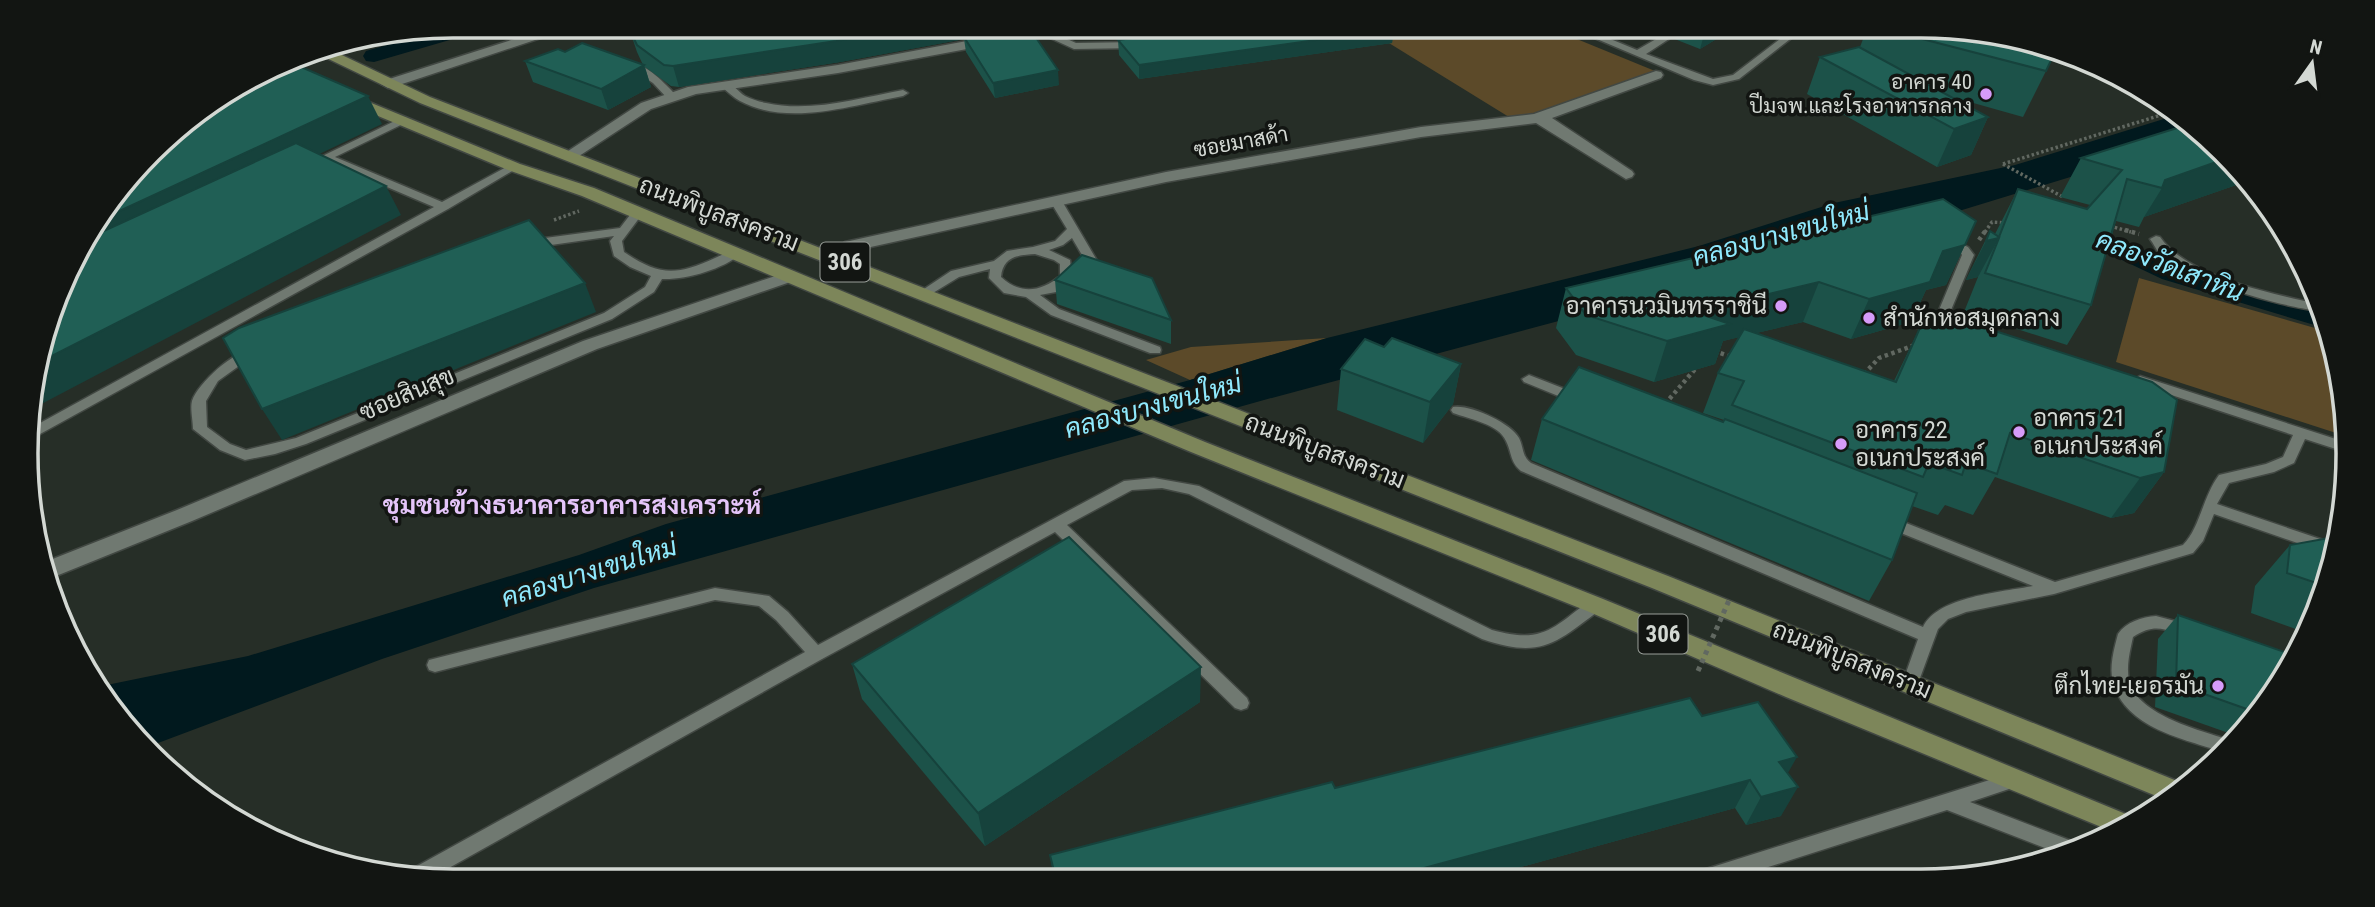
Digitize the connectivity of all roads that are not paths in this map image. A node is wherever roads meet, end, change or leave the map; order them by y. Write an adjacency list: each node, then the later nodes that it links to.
1 (532, 38): 12 (street)
2 (996, 38): 13 (street)
3 (1059, 38): 7 (lane)
4 (1599, 38): 8 (lane)
5 (1664, 38): 8 (lane)
6 (1786, 38): 8 (lane)
7 (1153, 43)
8 (1638, 54)
9 (333, 57): 12 (main road, ถนนพิบูลสงคราม / 306)
10 (620, 58): 16 (lane)
11 (1656, 75): 18 (street, ซอยมาสด้า)
12 (388, 84): 17 (main road, ถนนพิบูลสงคราม / 306)
13 (726, 85): 15 (lane); 16 (street)
14 (331, 92): 19 (main road, ถนนพิบูลสงคราม / 306)
15 (903, 93)
16 (672, 97): 20 (street)
17 (425, 100): 20 (main road, ถนนพิบูลสงคราม / 306); 22 (main road)
18 (1537, 118): 24 (street); 26 (street, ซอยมาสด้า)
19 (403, 120): 21 (lane); 22 (main road, ถนนพิบูลสงคราม / 306)
20 (570, 155): 25 (main road); 36 (main road, ถนนพิบูลสงคราม / 306)
21 (327, 156): 23 (lane); 27 (lane)
22 (514, 167): 25 (main road, ถนนพิบูลสงคราม / 306); 27 (lane)
23 (303, 168)
24 (1626, 174)
25 (596, 196): 28 (main road, ถนนพิบูลสงคราม / 306)
26 (1056, 201): 30 (lane); 36 (street, ซอยมาสด้า)
27 (444, 207): 51 (lane)
28 (637, 213): 29 (lane); 35 (main road, ถนนพิบูลสงคราม / 306)
29 (624, 230): 33 (lane); 38 (lane)
30 (1072, 231): 34 (lane); 40 (lane)
31 (1931, 236): 44 (lane)
32 (2156, 239): 43 (lane)
33 (517, 246)
34 (1037, 250): 37 (lane); 40 (lane)
35 (736, 253): 38 (lane); 39 (main road, ถนนพิบูลสงคราม / 306)
36 (834, 258): 41 (main road, ถนนพิบูลสงคราม / 306)
37 (997, 264): 41 (lane); 42 (lane)
38 (658, 275): 45 (lane)
39 (790, 276): 58 (street, ซอยสินสุข); 60 (main road, ถนนพิบูลสงคราม / 306)
40 (1066, 277): 42 (lane)
41 (924, 293): 65 (main road, ถนนพิบูลสงคราม / 306)
42 (1030, 294): 46 (lane)
43 (2309, 306)
44 (1978, 327)
45 (260, 348)
46 (1155, 350)
47 (2120, 373): 52 (lane)
48 (1529, 379): 49 (lane)
49 (1588, 403)
50 (1458, 410): 61 (lane)
51 (39, 430)
52 (2301, 433): 53 (lane); 54 (lane)
53 (2336, 444)
54 (2209, 507): 57 (lane); 59 (lane)
55 (1876, 517): 59 (lane)
56 (1057, 525): 60 (lane); 63 (lane); 66 (lane)
57 (2326, 547)
58 (55, 567)
59 (2054, 588): 61 (lane)
60 (1595, 605): 68 (main road, ถนนพิบูลสงคราม / 306)
61 (1928, 636): 65 (lane)
62 (2204, 636): 67 (lane)
63 (816, 654): 64 (lane); 73 (lane)
64 (435, 665)
65 (1910, 684): 69 (main road, ถนนพิบูลสงคราม / 306)
66 (1241, 703)
67 (2219, 743)
68 (2015, 780): 70 (lane); 71 (main road, ถนนพิบูลสงคราม / 306)
69 (2167, 788)
70 (1948, 802): 72 (lane); 74 (lane)
71 (2115, 820)
72 (2059, 844)
73 (432, 868)
74 (1735, 869)

